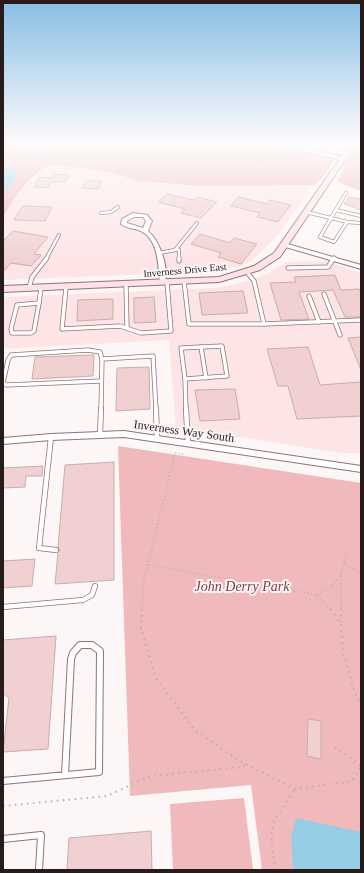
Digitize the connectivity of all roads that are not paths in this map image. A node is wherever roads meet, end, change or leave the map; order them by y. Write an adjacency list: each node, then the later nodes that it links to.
1 (325, 185): 5 (main road, Inverness Drive East)
2 (346, 193): 4 (lane)
3 (118, 207): 6 (lane)
4 (336, 210): 7 (lane); 8 (lane)
5 (306, 212): 8 (lane); 14 (main road, Inverness Drive East)
6 (101, 213)
7 (361, 216)
8 (331, 218): 9 (lane); 9 (lane)
9 (347, 222): 11 (lane)
10 (197, 223): 15 (lane)
11 (361, 223)
12 (145, 231): 16 (street)
13 (59, 235): 26 (lane)
14 (284, 245): 17 (street); 21 (main road, Inverness Drive East)
15 (176, 249): 16 (lane); 18 (lane)
16 (159, 252): 23 (street)
17 (334, 258): 19 (street); 20 (lane)
18 (179, 261)
19 (361, 267)
20 (288, 268)
21 (247, 272): 22 (main road, Inverness Drive East); 35 (lane)
22 (184, 281): 23 (main road, Inverness Drive East); 35 (lane)
23 (165, 282): 24 (main road, Inverness Drive East); 36 (lane)
24 (126, 284): 25 (main road, Inverness Drive East); 36 (lane)
25 (66, 287): 27 (main road, Inverness Drive East); 36 (lane)
26 (29, 288): 27 (main road, Inverness Drive East); 28 (main road, Inverness Drive East)
27 (41, 288): 31 (lane)
28 (3, 289)
29 (324, 294): 33 (lane)
30 (309, 296): 34 (lane)
31 (39, 303): 31 (lane)
32 (361, 320): 33 (lane)
33 (334, 321): 34 (lane); 37 (lane)
34 (319, 322): 35 (lane)
35 (264, 324)
36 (127, 328)
37 (340, 335)
38 (201, 347): 40 (lane); 40 (lane); 41 (lane)
39 (102, 358): 42 (lane); 42 (lane); 45 (lane)
40 (206, 378): 41 (lane)
41 (185, 379): 47 (lane)
42 (101, 381): 43 (lane)
43 (100, 435): 44 (street, Inverness Way South); 45 (street, Inverness Way South)
44 (51, 437): 46 (street, Inverness Way South); 49 (lane)
45 (157, 439): 47 (street, Inverness Way South)
46 (3, 441)
47 (186, 448): 48 (street, Inverness Way South)
48 (361, 469)
49 (56, 550)
50 (96, 586): 51 (lane)
51 (3, 606)
52 (65, 776): 52 (lane); 53 (lane)
53 (3, 781)
54 (3, 839): 55 (lane)
55 (39, 870)

